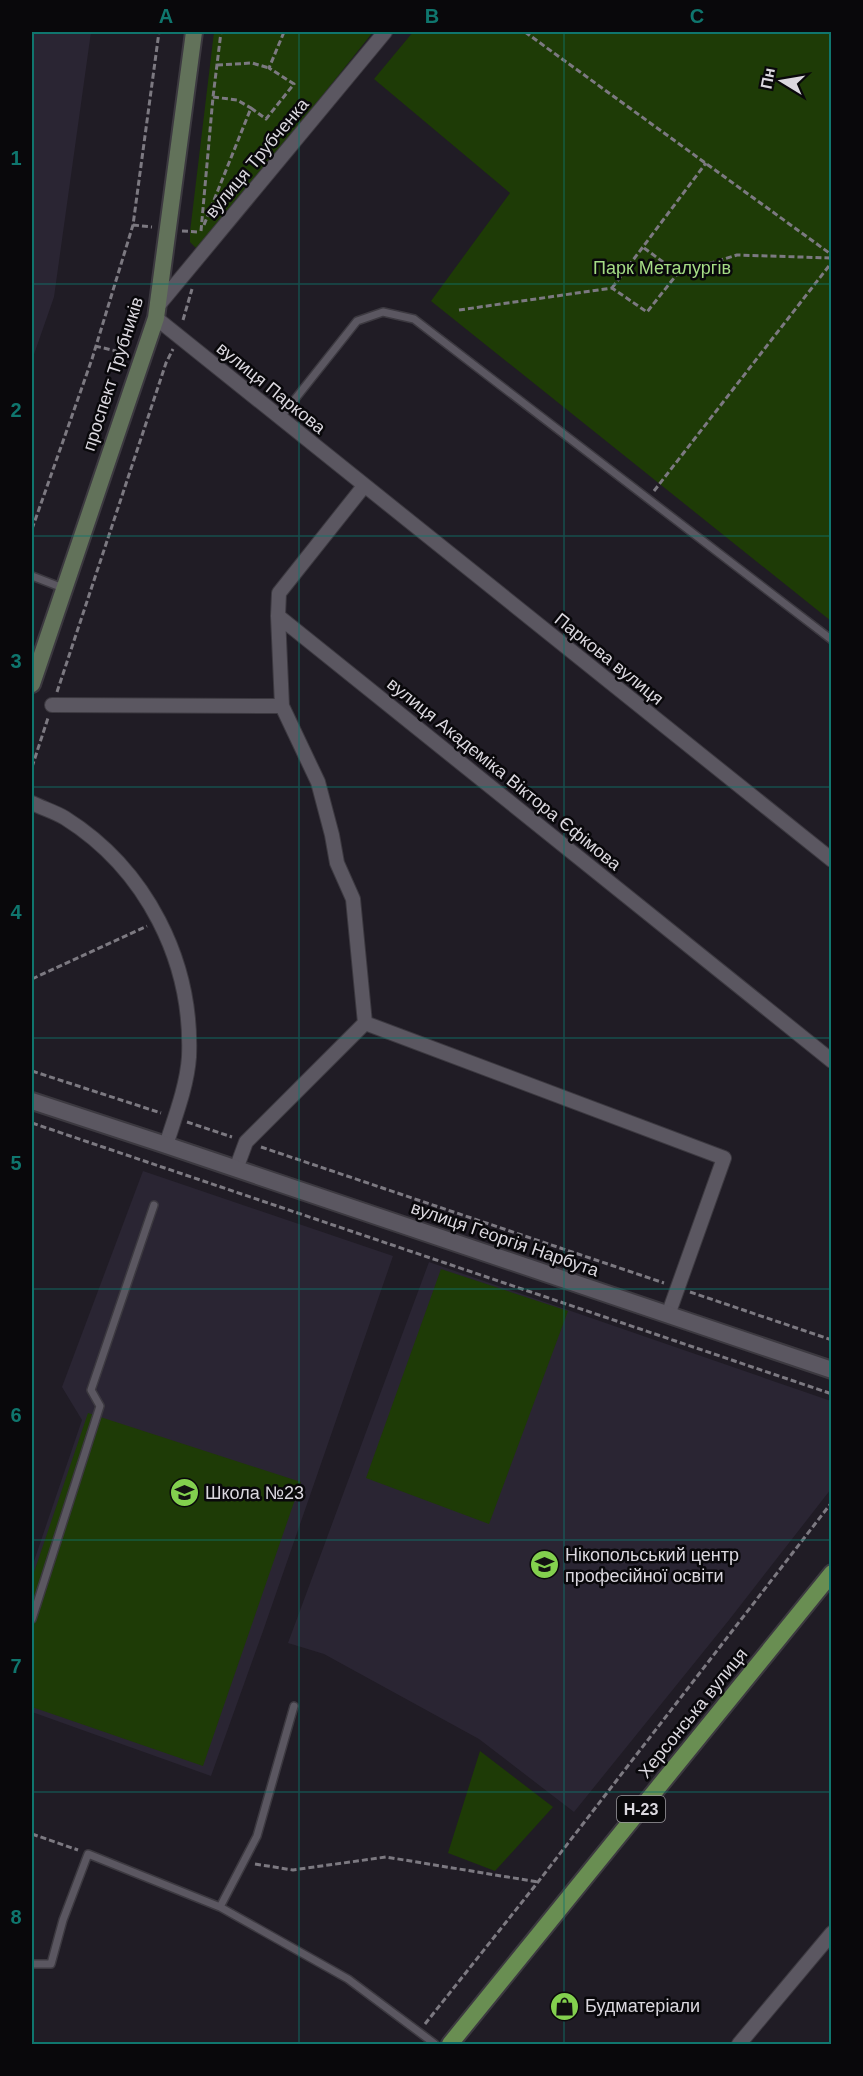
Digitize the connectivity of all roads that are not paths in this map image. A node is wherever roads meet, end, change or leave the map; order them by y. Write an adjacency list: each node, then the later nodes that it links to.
1 (194, 32): 3 (main road, проспект Трубників)
2 (385, 32): 3 (street, вулиця Трубченка)
3 (156, 313): 4 (street, вулиця Паркова); 7 (main road, проспект Трубників)
4 (280, 418): 5 (street, вулиця Паркова); 9 (lane)
5 (364, 486): 8 (street); 14 (street, Паркова вулиця)
6 (32, 576): 7 (lane)
7 (63, 588): 10 (main road, проспект Трубників)
8 (278, 616): 12 (street); 16 (street, вулиця Академіка Віктора Єфімова)
9 (831, 640)
10 (32, 684)
11 (52, 705): 12 (street)
12 (282, 706): 15 (street)
13 (32, 803): 18 (street)
14 (831, 860)
15 (365, 1023): 19 (street); 21 (street)
16 (831, 1061)
17 (32, 1101): 18 (street, вулиця Георгія Нарбута)
18 (166, 1145): 19 (street, вулиця Георгія Нарбута)
19 (236, 1169): 21 (street, вулиця Георгія Нарбута)
20 (154, 1205): 24 (lane)
21 (668, 1315): 22 (street, вулиця Георгія Нарбута)
22 (831, 1370)
23 (831, 1573): 30 (main road, Херсонська вулиця / Н-23)
24 (32, 1619)
25 (294, 1706): 26 (lane)
26 (220, 1907): 28 (lane); 29 (lane)
27 (831, 1933): 31 (street)
28 (32, 1964)
29 (435, 2044)
30 (450, 2044)
31 (739, 2044)

